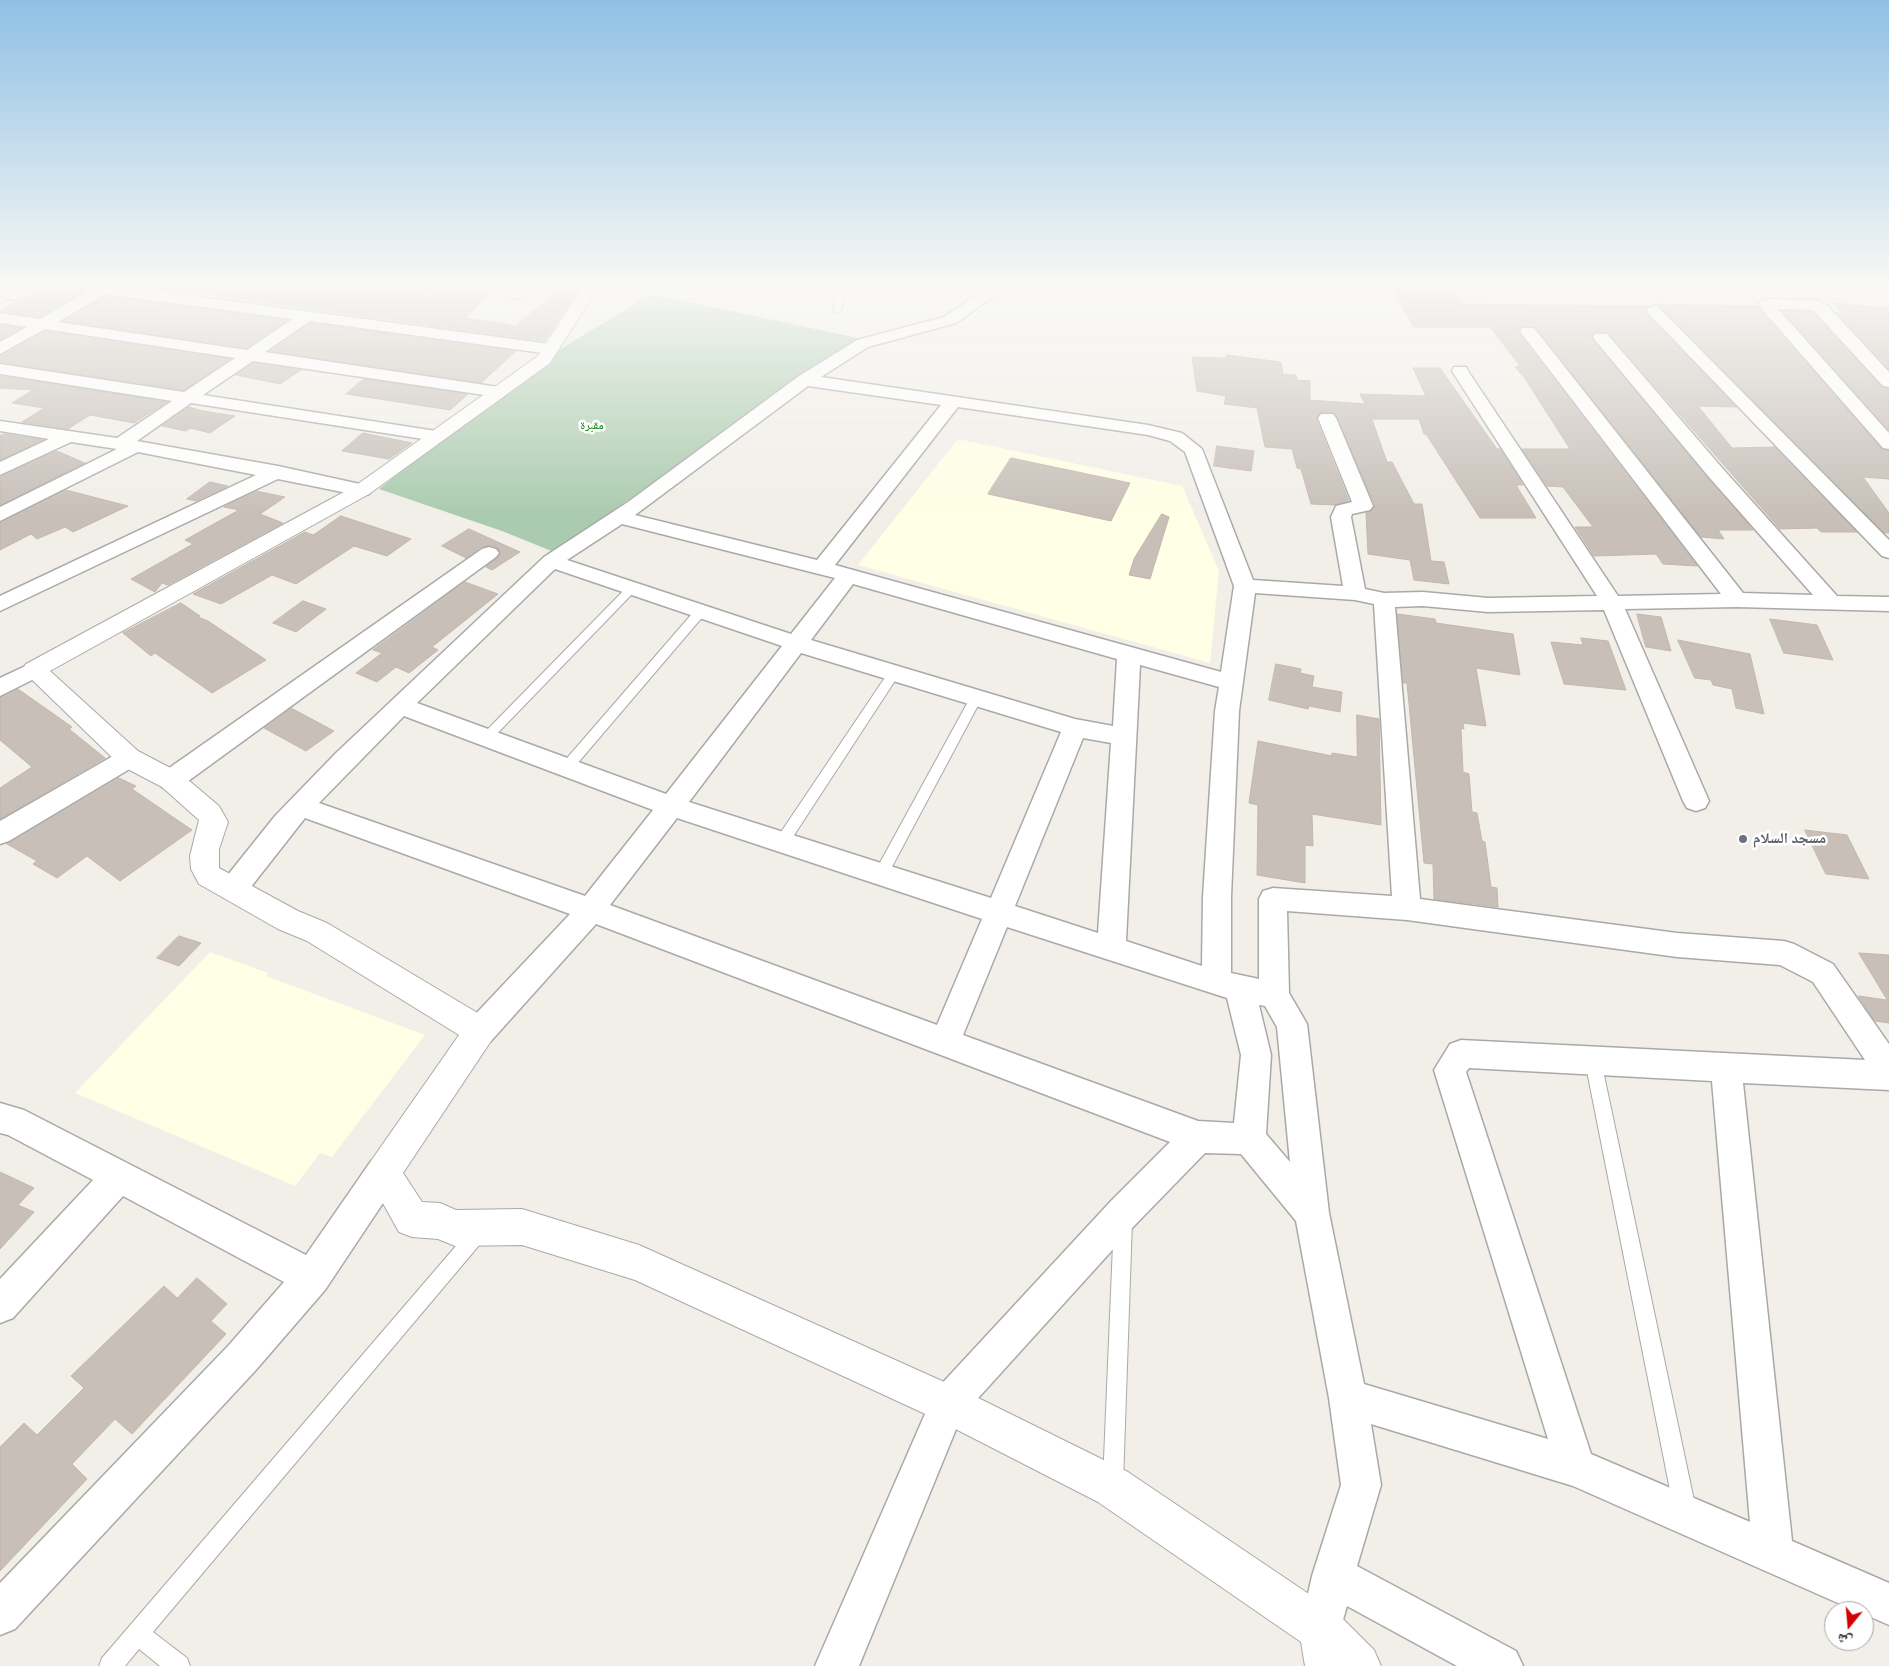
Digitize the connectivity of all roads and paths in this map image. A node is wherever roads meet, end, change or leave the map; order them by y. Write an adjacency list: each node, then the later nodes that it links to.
1 (242, 361): 15 (street)
2 (289, 361): 14 (street)
3 (542, 361): 14 (street)
4 (835, 361): 12 (street)
5 (1551, 361): 38 (street)
6 (1621, 361): 39 (street)
7 (1703, 361): 28 (street)
8 (1815, 361): 21 (street)
9 (1870, 361): 13 (street)
10 (0, 369): 15 (street)
11 (1460, 371): 37 (street)
12 (805, 380): 16 (street); 27 (street)
13 (1889, 382)
14 (498, 392): 20 (street)
15 (187, 398): 20 (street); 22 (street)
16 (953, 402): 31 (street); 33 (street)
17 (1327, 418): 35 (street)
18 (0, 426): 19 (street)
19 (69, 436): 22 (street); 23 (street)
20 (436, 436): 25 (street)
21 (1889, 444)
22 (128, 445): 24 (street); 26 (street)
23 (0, 468)
24 (278, 472): 25 (street); 40 (street)
25 (362, 490): 45 (street)
26 (0, 515)
27 (619, 516): 30 (street); 31 (street)
28 (1889, 552)
29 (489, 553): 56 (street)
30 (551, 561): 34 (street); 50 (street)
31 (822, 568): 32 (street)
32 (848, 576): 43 (street); 44 (street)
33 (1246, 586): 35 (street); 47 (street)
34 (632, 588): 42 (street); 53 (lane)
35 (1355, 593): 36 (street)
36 (1384, 600): 37 (street); 64 (street)
37 (1611, 600): 38 (street); 57 (street)
38 (1737, 600): 39 (street)
39 (1832, 603): 41 (street)
40 (0, 604)
41 (1889, 604)
42 (701, 611): 43 (street); 55 (lane)
43 (795, 643): 46 (street); 59 (street)
44 (1129, 655): 47 (street); 52 (street)
45 (34, 670): 48 (street); 54 (street)
46 (894, 673): 49 (street); 61 (lane)
47 (1231, 683): 68 (street)
48 (0, 688)
49 (976, 698): 51 (street); 62 (lane)
50 (400, 706): 53 (street); 58 (street)
51 (1075, 728): 52 (street); 66 (street)
52 (1124, 737): 67 (street)
53 (486, 738): 55 (street)
54 (129, 758): 56 (street); 60 (street)
55 (566, 768): 59 (street)
56 (171, 780): 63 (street)
57 (1696, 801)
58 (300, 806): 63 (street); 65 (street)
59 (671, 806): 61 (street); 65 (street)
60 (0, 834)
61 (782, 842): 62 (street)
62 (881, 874): 66 (street)
63 (233, 890): 69 (street)
64 (1407, 909): 68 (street); 73 (street)
65 (591, 910): 69 (street); 70 (street)
66 (999, 912): 67 (street); 70 (street)
67 (1111, 948): 68 (street)
68 (1244, 989): 77 (street); 80 (street)
69 (480, 1031): 78 (street)
70 (945, 1043): 76 (street)
71 (1593, 1061): 72 (street); 87 (street); 89 (lane)
72 (1726, 1068): 74 (street); 90 (street)
73 (1889, 1070)
74 (1889, 1076)
75 (0, 1118): 79 (street)
76 (1198, 1137): 77 (street); 81 (street)
77 (1250, 1139): 80 (street)
78 (383, 1174): 82 (street); 83 (street)
79 (118, 1177): 83 (street); 84 (street)
80 (1312, 1213): 85 (street)
81 (1123, 1214): 86 (street); 88 (lane)
82 (482, 1229): 86 (street); 94 (lane)
83 (312, 1277): 93 (street)
84 (0, 1305)
85 (1348, 1398): 87 (street); 91 (street)
86 (948, 1404): 88 (street); 98 (street)
87 (1576, 1467): 89 (street)
88 (1113, 1487): 95 (street)
89 (1686, 1516): 90 (street)
90 (1773, 1553): 92 (street)
91 (1334, 1576): 95 (street); 100 (street)
92 (1889, 1604)
93 (0, 1614)
94 (137, 1634): 96 (lane); 97 (lane)
95 (1324, 1648): 99 (street)
96 (110, 1666)
97 (179, 1666)
98 (837, 1666)
99 (1358, 1666)
100 (1501, 1666)

